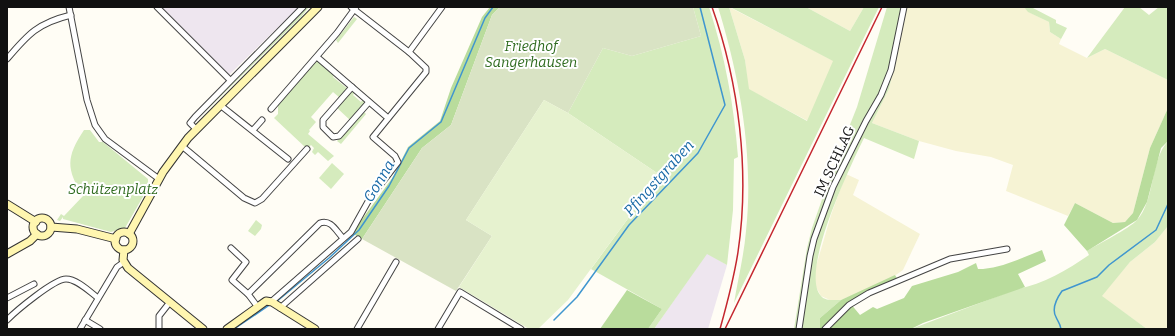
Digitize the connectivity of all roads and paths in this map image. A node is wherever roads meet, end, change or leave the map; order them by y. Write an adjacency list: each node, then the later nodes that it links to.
1 (69, 7): 8 (street)
2 (157, 7): 12 (street)
3 (303, 7): 12 (street)
4 (318, 7): 15 (main road)
5 (442, 7): 9 (street)
6 (904, 7): 57 (street, IM SCHLAG)
7 (354, 8): 9 (street); 10 (street)
8 (71, 15): 11 (street); 24 (street)
9 (409, 52): 17 (street)
10 (317, 56): 13 (street); 16 (street)
11 (7, 59)
12 (230, 80): 19 (street)
13 (352, 87): 14 (street); 14 (street)
14 (369, 102): 17 (street)
15 (220, 105): 19 (main road); 20 (street)
16 (272, 109)
17 (388, 118): 30 (street)
18 (262, 120): 20 (street)
19 (196, 129): 21 (main road)
20 (253, 130): 23 (street)
21 (182, 146): 22 (street); 24 (main road)
22 (307, 149)
23 (288, 159)
24 (159, 179): 29 (main road)
25 (7, 204): 26 (main road)
26 (36, 222): 27 (main road); 28 (main road)
27 (51, 227): 28 (main road); 31 (main road)
28 (37, 234): 36 (main road)
29 (129, 234): 31 (main road); 35 (main road)
30 (343, 238): 40 (street); 44 (street)
31 (116, 239): 35 (main road)
32 (358, 239): 44 (street)
33 (231, 248): 40 (street)
34 (1007, 249): 58 (street)
35 (124, 250): 37 (main road)
36 (7, 254)
37 (124, 262): 42 (street); 43 (main road)
38 (396, 262): 54 (street)
39 (34, 284): 41 (street)
40 (248, 294): 45 (street)
41 (7, 298)
42 (98, 298): 46 (street); 47 (street)
43 (170, 302): 50 (street); 51 (main road)
44 (275, 304): 45 (main road); 53 (main road)
45 (257, 306): 52 (main road)
46 (7, 320)
47 (86, 320): 48 (street); 49 (street)
48 (80, 329)
49 (100, 329)
50 (159, 329)
51 (203, 329)
52 (226, 329)
53 (315, 329)
54 (357, 329)
55 (438, 329): 56 (street)
56 (521, 329)
57 (799, 329)
58 (825, 329)

